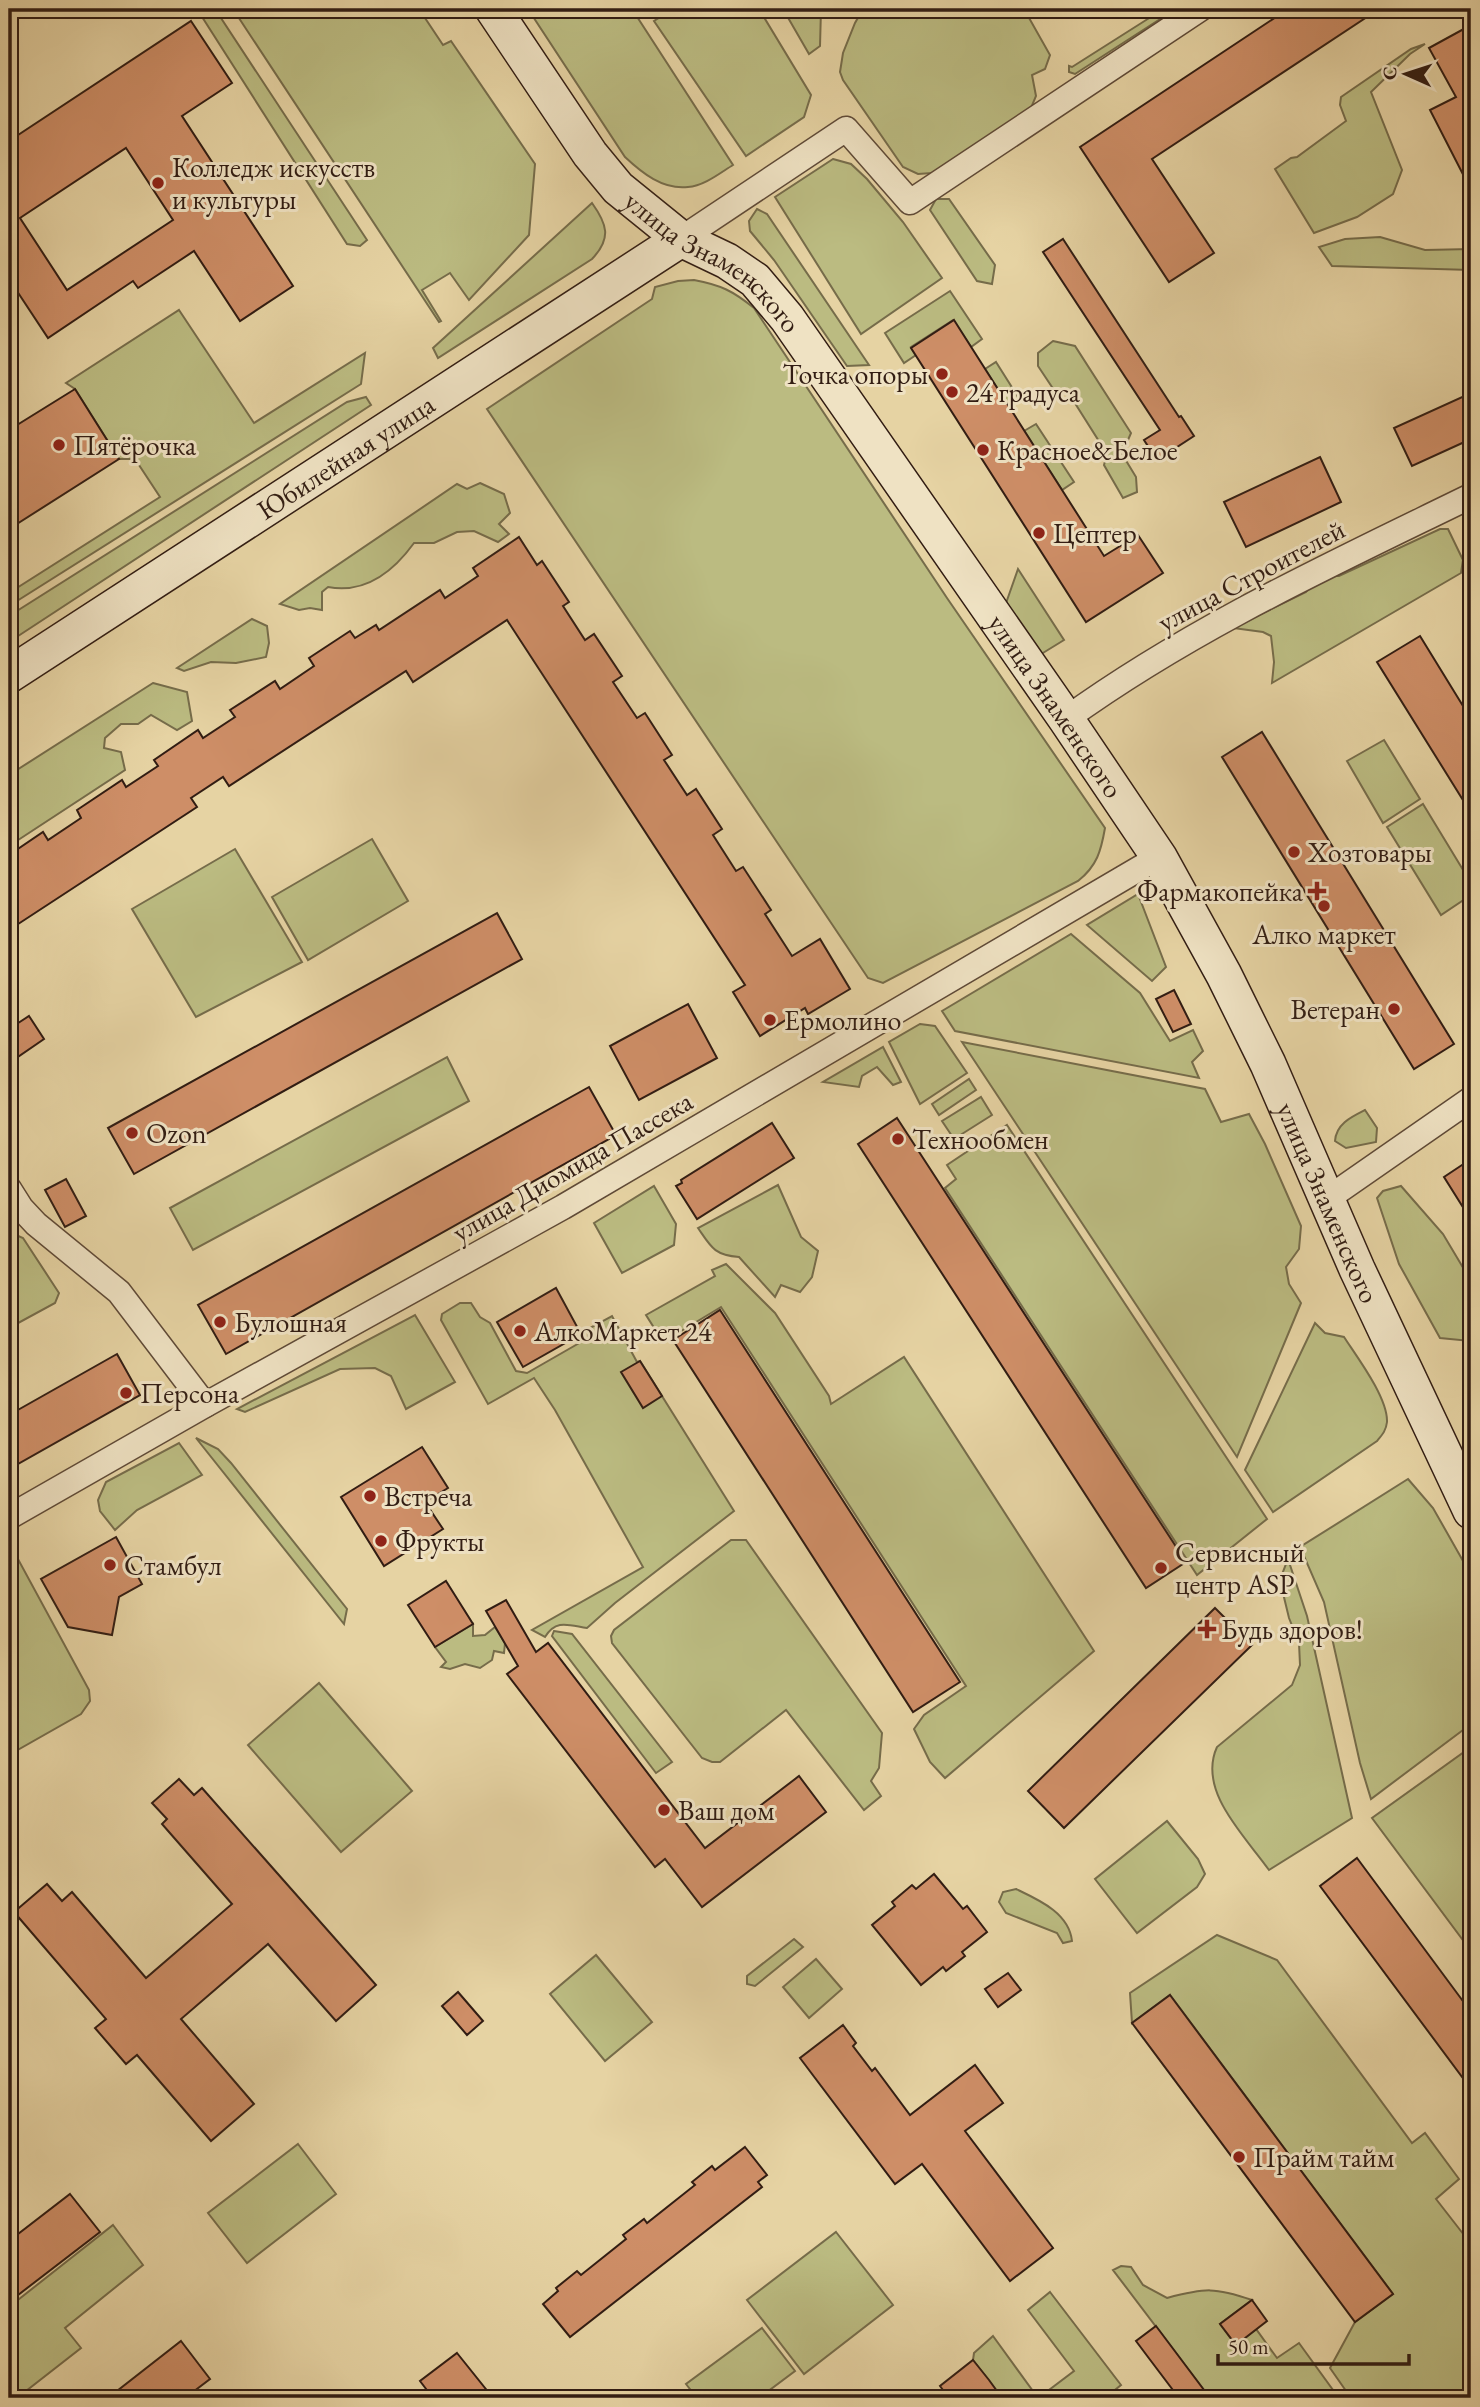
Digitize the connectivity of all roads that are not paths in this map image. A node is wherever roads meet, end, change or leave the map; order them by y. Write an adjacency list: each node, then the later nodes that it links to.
1 (493, 9): 3 (main road, улица Знаменского)
2 (1200, 9): 3 (street)
3 (681, 239): 5 (main road, Юбилейная улица); 6 (main road, улица Знаменского)
4 (1471, 496): 6 (street, улица Строителей)
5 (9, 675)
6 (1066, 719): 7 (main road, улица Знаменского)
7 (1159, 857): 10 (main road, улица Знаменского); 11 (street, улица Диомида Пассека)
8 (1471, 1099): 10 (street)
9 (9, 1189): 11 (street)
10 (1327, 1199): 12 (main road, улица Знаменского)
11 (205, 1405): 13 (street, улица Диомида Пассека)
12 (1471, 1511)
13 (9, 1517)

